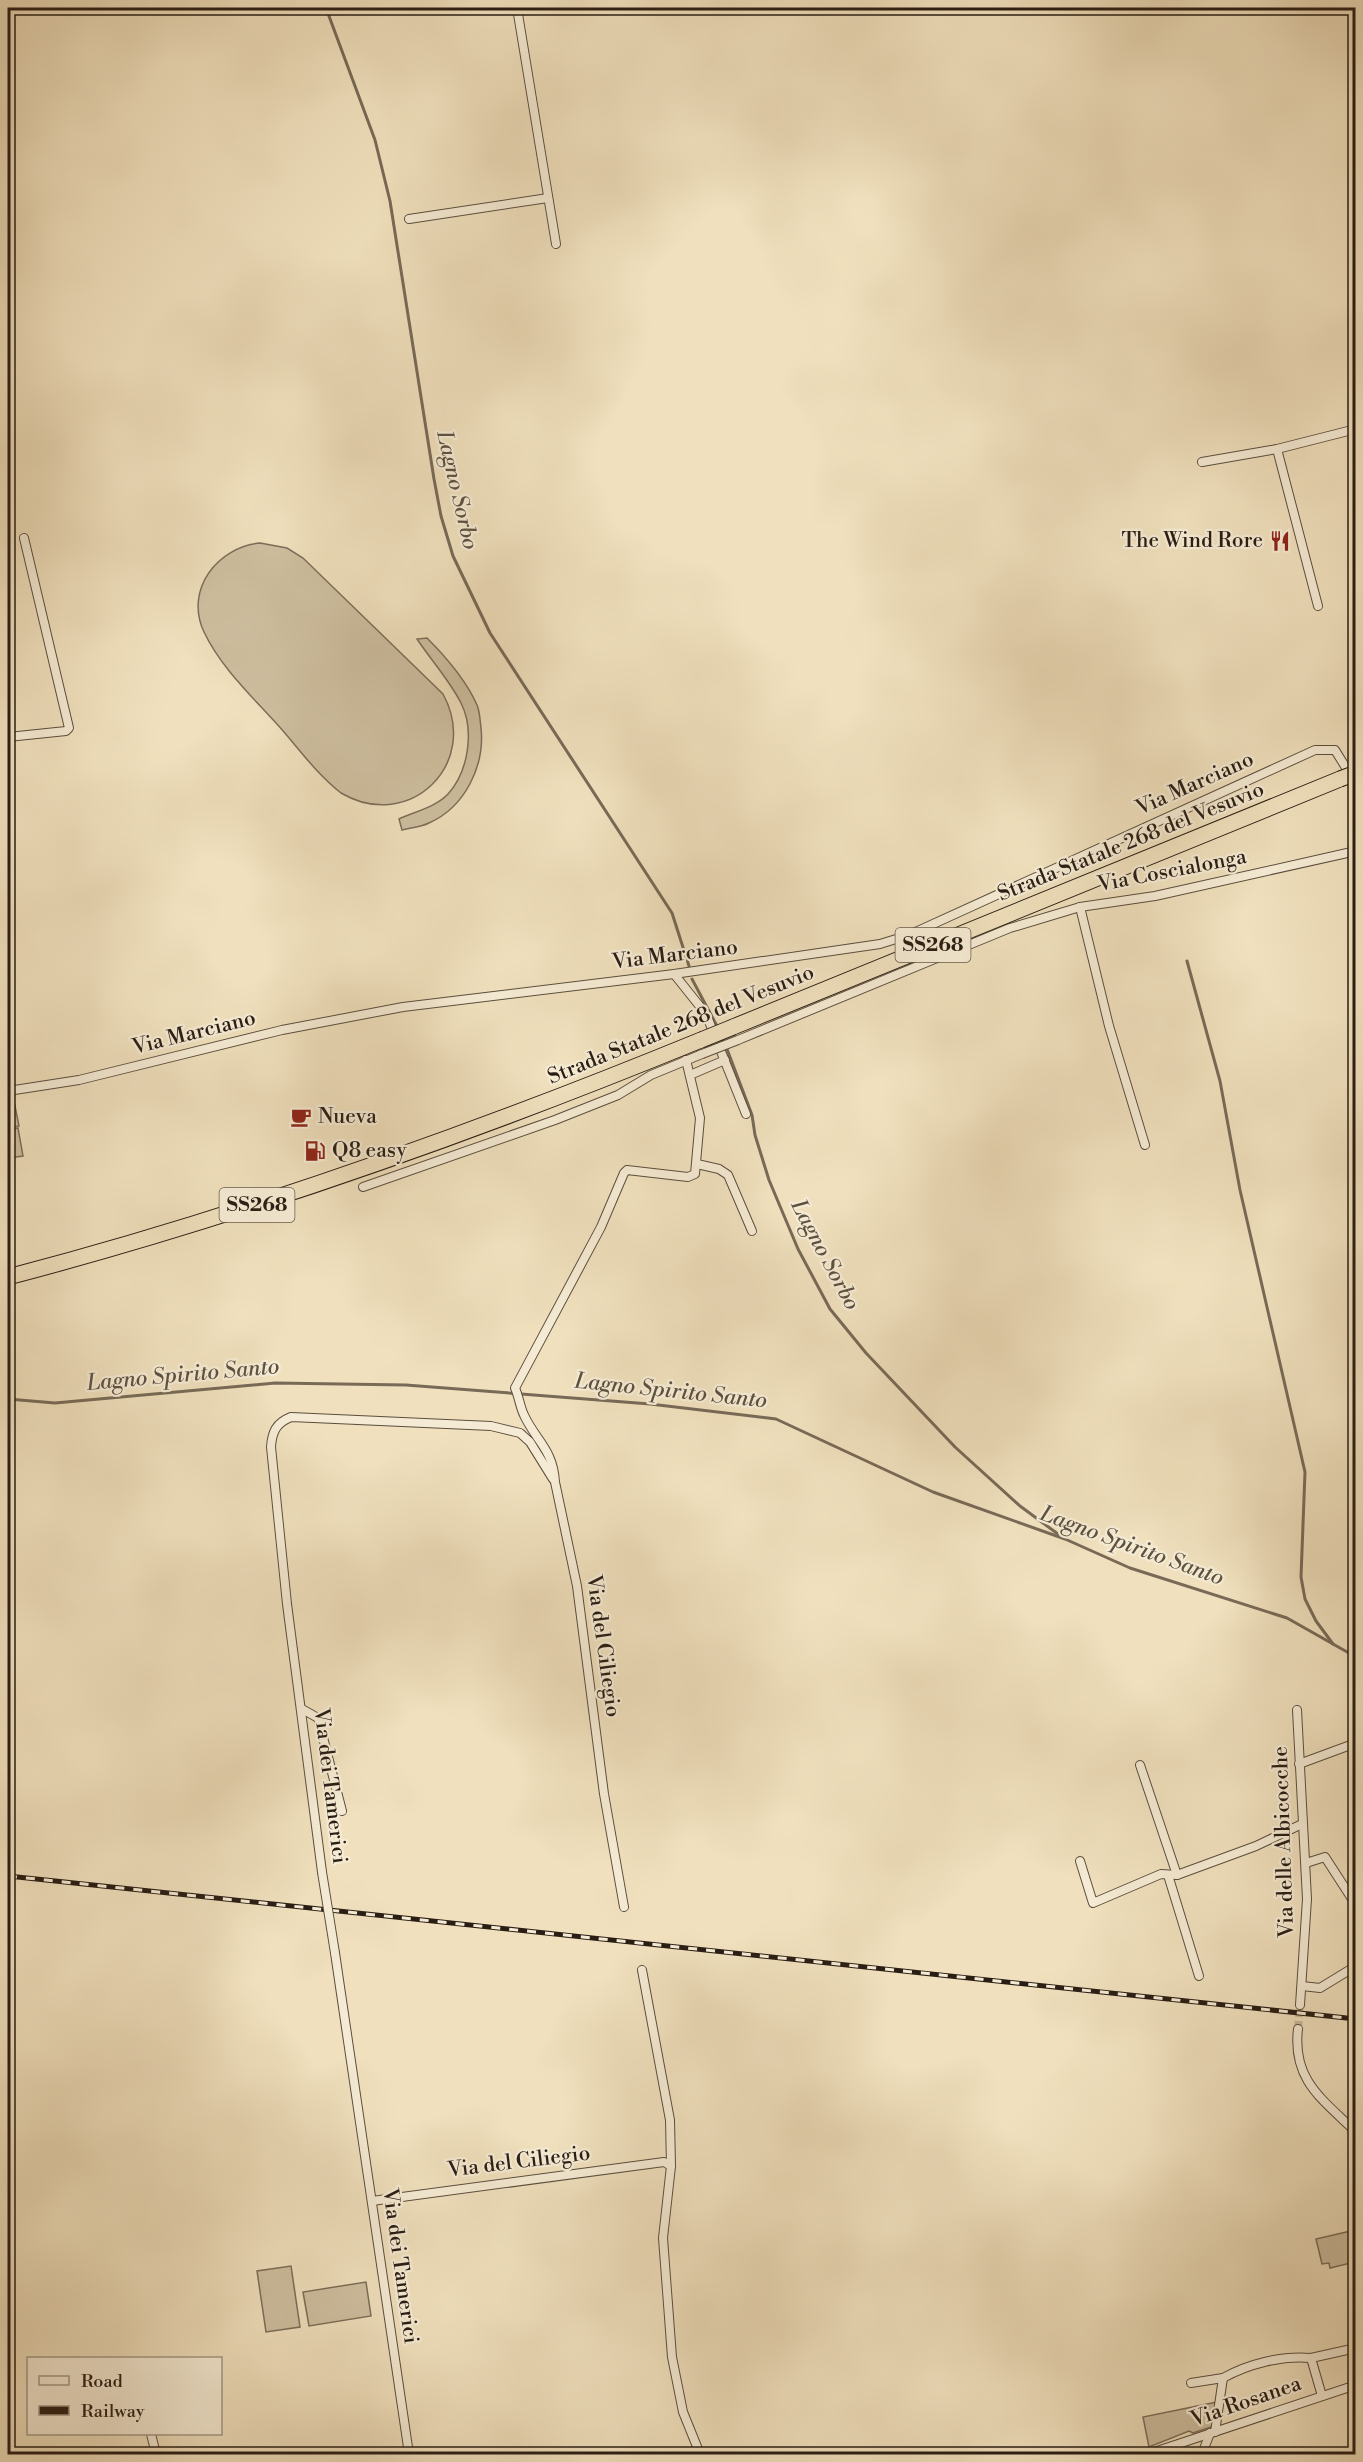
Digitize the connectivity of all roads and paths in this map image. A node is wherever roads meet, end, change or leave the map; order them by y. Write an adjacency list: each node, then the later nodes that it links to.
1 (517, 8): 2 (street)
2 (548, 198): 3 (street); 4 (street)
3 (409, 219)
4 (556, 244)
5 (1356, 429): 6 (street)
6 (1277, 450): 7 (street); 9 (street)
7 (1202, 462)
8 (24, 538): 10 (street)
9 (1318, 606)
10 (8, 737)
11 (1356, 773): 16 (highway, Strada Statale 268 del Vesuvio / SS268, bridge)
12 (1356, 784): 15 (street, Via Marciano)
13 (1356, 851): 14 (street, Via Coscialonga)
14 (1080, 907): 16 (street, Via Coscialonga); 23 (street)
15 (674, 974): 19 (street); 21 (street, Via Marciano)
16 (736, 1034): 17 (highway, Strada Statale 268 del Vesuvio / SS268, bridge)
17 (702, 1047): 18 (street); 27 (highway, Strada Statale 268 del Vesuvio / SS268)
18 (686, 1060): 20 (street); 25 (street)
19 (725, 1060): 20 (street); 22 (street)
20 (690, 1076): 24 (street)
21 (8, 1091)
22 (746, 1114)
23 (1145, 1144)
24 (697, 1164): 26 (street); 28 (street, Via del Ciliegio)
25 (363, 1187)
26 (752, 1231)
27 (8, 1277)
28 (555, 1482): 29 (street, Via dei Tamerici); 40 (street, Via del Ciliegio)
29 (302, 1709): 34 (street); 49 (street, Via dei Tamerici, bridge)
30 (1297, 1710): 32 (street, Via delle Albicocche)
31 (1356, 1743): 32 (street)
32 (1299, 1764): 35 (street, Via delle Albicocche)
33 (1140, 1766): 38 (street)
34 (342, 1811)
35 (1302, 1824): 37 (street, Via delle Albicocche); 38 (street)
36 (1080, 1861): 38 (street)
37 (1306, 1863): 39 (street); 44 (street, Via delle Albicocche)
38 (1172, 1875): 43 (street)
39 (1356, 1905)
40 (624, 1907)
41 (1356, 1966): 44 (street)
42 (642, 1970): 48 (street)
43 (1199, 1976)
44 (1302, 1986): 45 (street, Via delle Albicocche)
45 (1300, 2005)
46 (1298, 2029): 47 (street)
47 (1356, 2132)
48 (671, 2166): 49 (street, Via del Ciliegio); 60 (street)
49 (372, 2201): 59 (street, Via dei Tamerici)
50 (1356, 2348): 51 (street)
51 (1311, 2358): 52 (street); 55 (street)
52 (1223, 2378): 53 (street); 56 (street)
53 (1191, 2383)
54 (1356, 2385): 55 (street, Via Rosanea)
55 (1322, 2396): 56 (street, Via Rosanea)
56 (1213, 2433): 61 (street, Via Rosanea); 62 (street)
57 (151, 2435): 58 (street)
58 (156, 2454)
59 (410, 2454)
60 (700, 2454)
61 (1148, 2454)
62 (1202, 2454)

